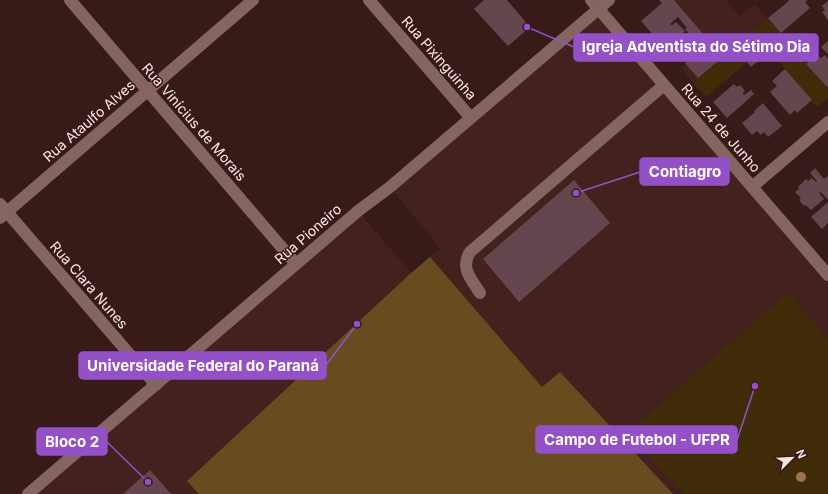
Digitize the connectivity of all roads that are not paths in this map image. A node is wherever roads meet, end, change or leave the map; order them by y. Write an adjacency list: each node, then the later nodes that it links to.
1 (70, 0): 7 (street, Rua Vinícius de Morais)
2 (253, 0): 7 (street, Rua Ataulfo Alves)
3 (369, 0): 8 (street, Rua Pixinguinha)
4 (609, 0): 5 (street, Rua Pioneiro)
5 (595, 4): 6 (street, Rua 24 de Junho); 8 (street, Rua Pioneiro)
6 (664, 85): 10 (street, Rua 24 de Junho); 14 (street)
7 (147, 91): 11 (street, Rua Ataulfo Alves); 12 (street, Rua Vinícius de Morais)
8 (471, 118): 12 (street, Rua Pioneiro)
9 (828, 122): 10 (street)
10 (752, 187): 13 (street, Rua 24 de Junho)
11 (2, 211): 15 (street, Rua Clara Nunes)
12 (296, 264): 15 (street, Rua Pioneiro)
13 (828, 275)
14 (480, 293)
15 (156, 385): 16 (street, Rua Pioneiro)
16 (28, 494)

